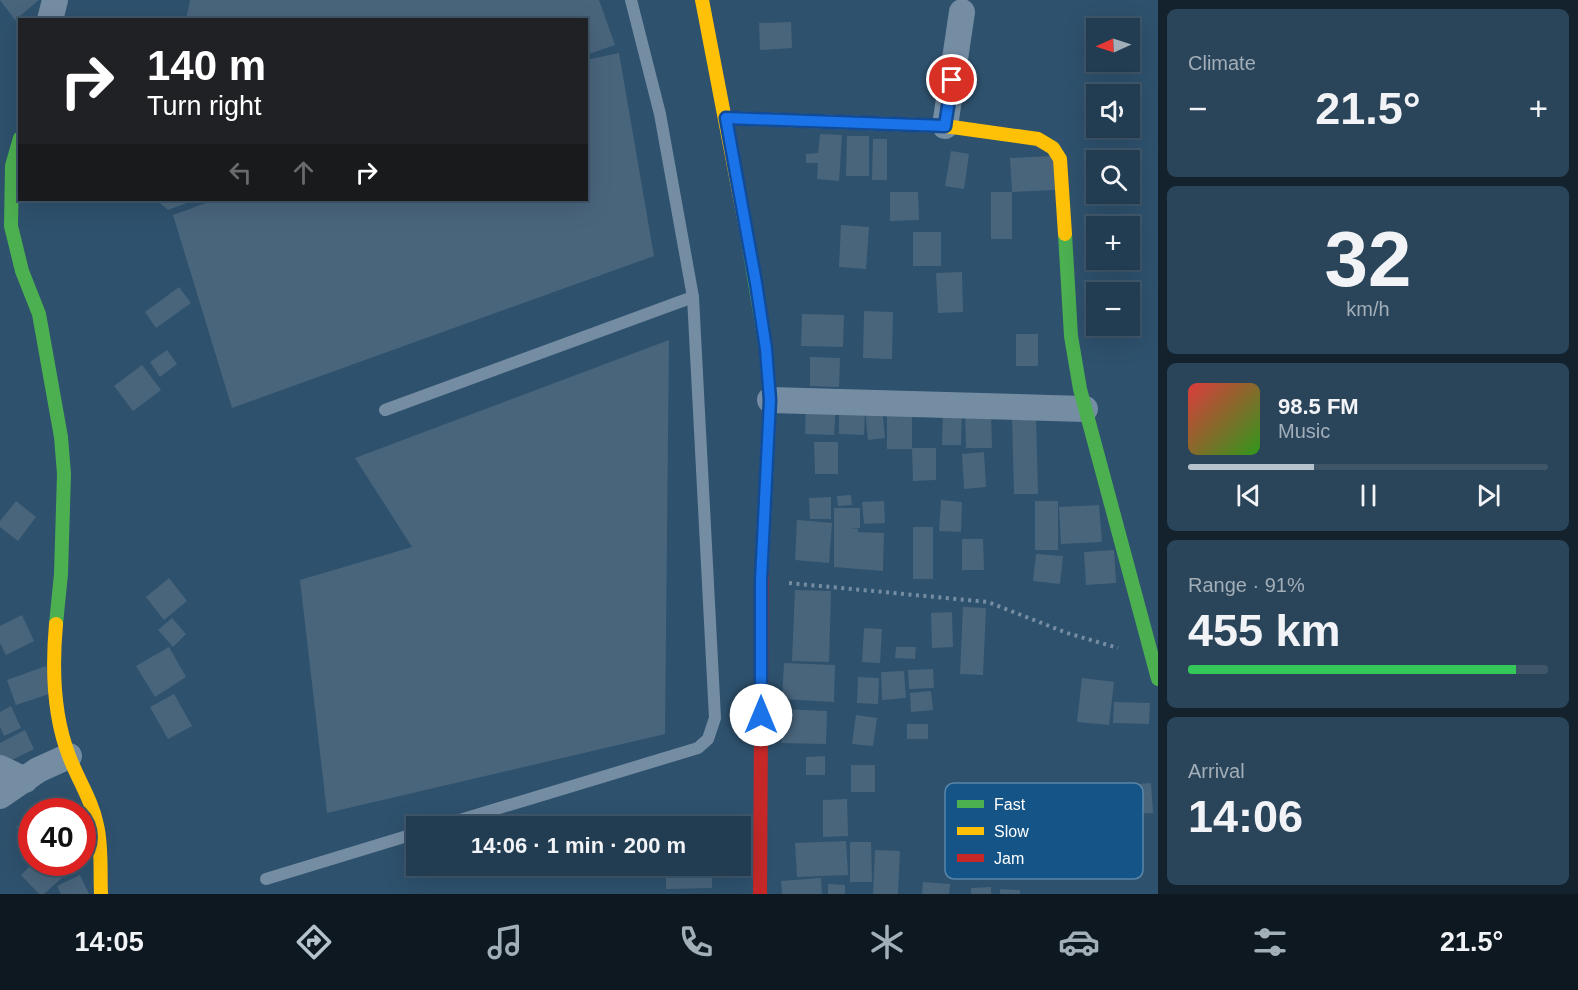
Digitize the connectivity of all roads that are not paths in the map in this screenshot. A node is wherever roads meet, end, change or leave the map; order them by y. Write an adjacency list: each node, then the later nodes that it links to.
1 (55, 0): 5 (street)
2 (631, 0): 10 (lane)
3 (702, 0): 6 (street)
4 (962, 12): 7 (street)
5 (50, 18)
6 (726, 118): 7 (street); 11 (street)
7 (945, 126): 12 (street)
8 (18, 145): 9 (street)
9 (5, 231): 15 (street)
10 (693, 297): 13 (lane); 19 (lane)
11 (770, 400): 12 (street); 23 (street)
12 (1085, 409): 14 (street)
13 (385, 410)
14 (1158, 679)
15 (69, 756): 17 (street); 22 (street)
16 (0, 768): 17 (street)
17 (24, 780): 18 (street)
18 (0, 796)
19 (473, 816)
20 (406, 836): 21 (lane)
21 (266, 879)
22 (101, 894)
23 (760, 894)

